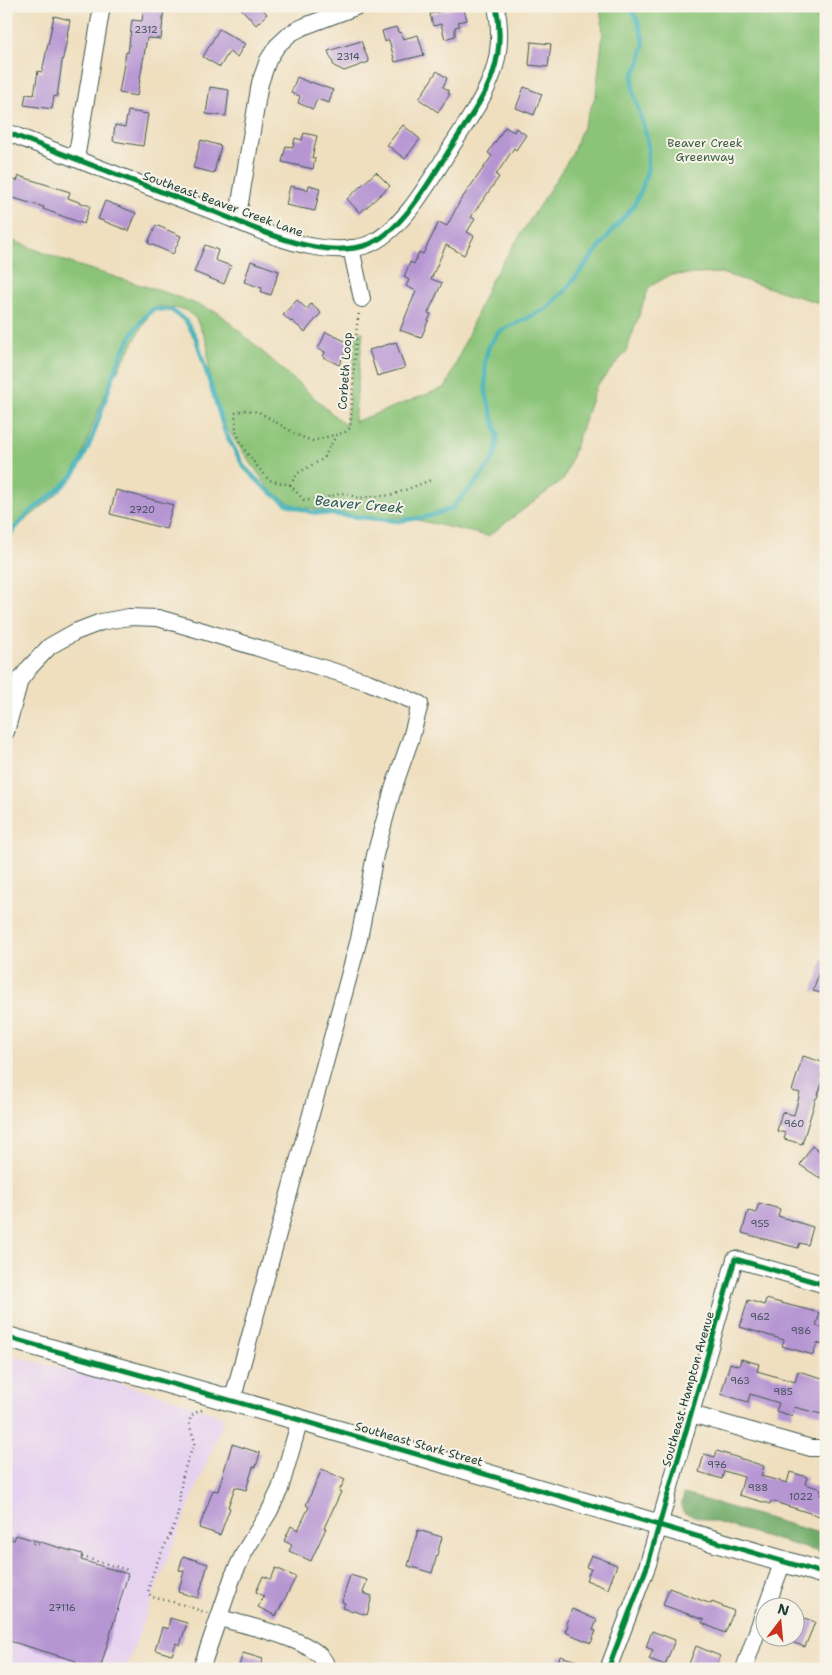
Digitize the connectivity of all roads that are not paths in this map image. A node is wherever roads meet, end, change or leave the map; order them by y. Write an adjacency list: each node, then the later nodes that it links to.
1 (102, 6): 5 (street)
2 (358, 6): 6 (street)
3 (496, 6): 7 (street, Southeast Beaver Creek Lane)
4 (6, 132): 5 (street, Southeast Beaver Creek Lane)
5 (76, 159): 6 (street, Southeast Beaver Creek Lane)
6 (237, 221): 7 (street, Southeast Beaver Creek Lane)
7 (351, 248): 8 (street)
8 (362, 299)
9 (6, 732): 12 (street)
10 (826, 1285): 13 (street, Southeast Hampton Avenue)
11 (6, 1337): 12 (main road, Southeast Stark Street)
12 (232, 1401): 14 (main road, Southeast Stark Street)
13 (691, 1414): 15 (street); 16 (street, Southeast Hampton Avenue)
14 (300, 1420): 16 (main road, Southeast Stark Street); 20 (street)
15 (826, 1448)
16 (660, 1524): 17 (main road, Southeast Stark Street); 24 (street, Southeast Hampton Avenue)
17 (784, 1562): 18 (main road, Southeast Stark Street); 19 (street)
18 (826, 1574)
19 (770, 1598)
20 (220, 1618): 22 (street); 23 (street)
21 (754, 1640): 25 (street)
22 (201, 1669)
23 (328, 1669)
24 (608, 1669)
25 (744, 1669)

